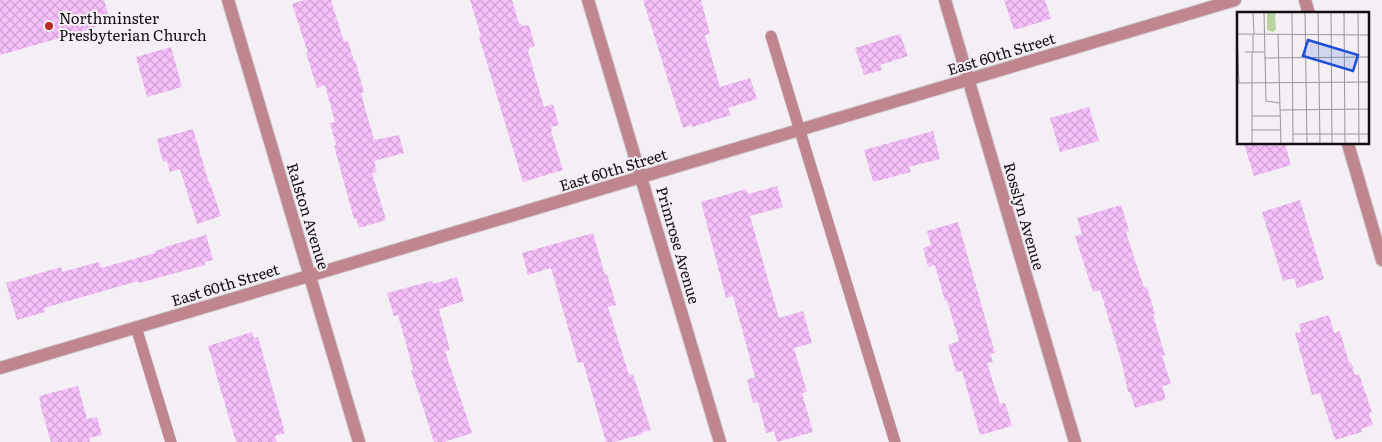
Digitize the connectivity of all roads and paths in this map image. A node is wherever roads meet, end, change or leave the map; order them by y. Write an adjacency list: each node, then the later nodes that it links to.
1 (228, 0): 11 (street, Ralston Avenue)
2 (588, 0): 9 (street, Primrose Avenue)
3 (945, 0): 6 (street, Rosslyn Avenue)
4 (1235, 0): 6 (street, East 60th Street)
5 (771, 36): 7 (lane)
6 (968, 80): 7 (street, East 60th Street); 18 (street, Rosslyn Avenue)
7 (799, 130): 9 (street, East 60th Street); 17 (lane)
8 (1348, 145): 10 (street)
9 (642, 177): 11 (street, East 60th Street); 16 (street, Primrose Avenue)
10 (1382, 260)
11 (310, 276): 12 (street, East 60th Street); 15 (street, Ralston Avenue)
12 (136, 327): 13 (street, East 60th Street); 14 (lane)
13 (0, 368)
14 (171, 442)
15 (359, 442)
16 (720, 442)
17 (895, 442)
18 (1075, 442)

